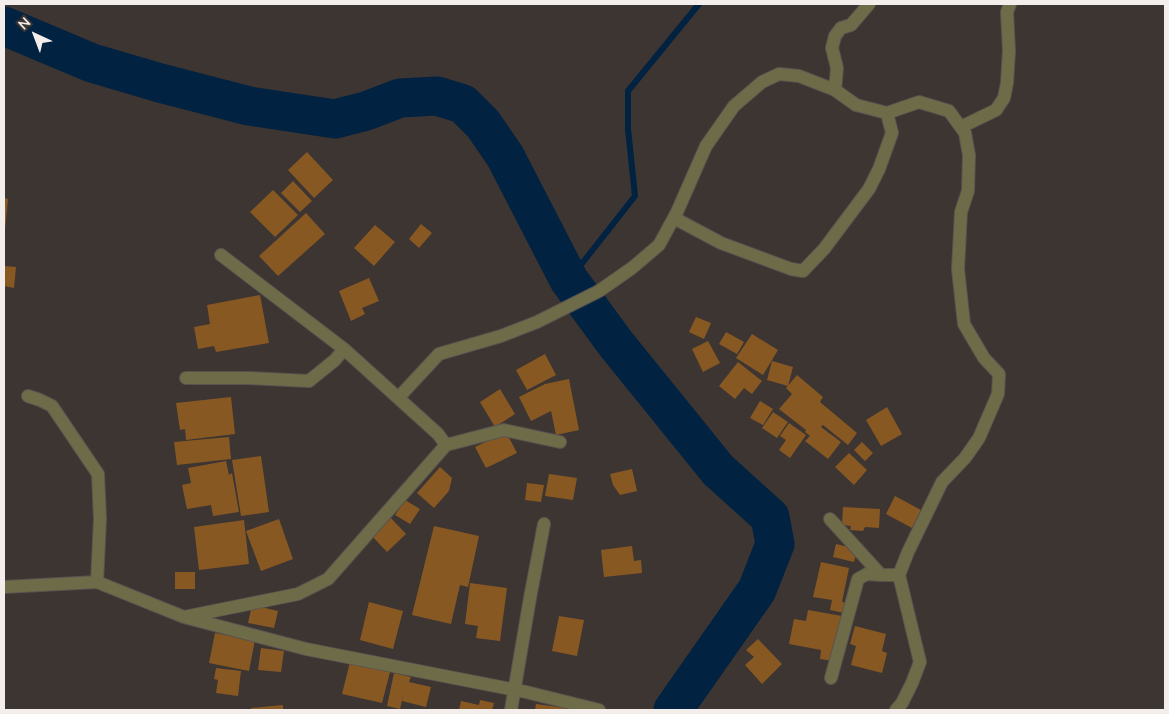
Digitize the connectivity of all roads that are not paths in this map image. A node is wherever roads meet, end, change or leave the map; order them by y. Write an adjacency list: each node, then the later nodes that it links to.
1 (869, 4): 3 (street)
2 (1010, 4): 5 (street)
3 (834, 90): 4 (street); 6 (street)
4 (887, 113): 5 (street); 6 (street)
5 (962, 127): 16 (street)
6 (674, 218): 11 (street)
7 (221, 255): 8 (street)
8 (344, 349): 9 (street); 11 (street)
9 (186, 378)
10 (28, 396): 18 (street)
11 (399, 397): 13 (street)
12 (560, 442): 13 (street)
13 (446, 445): 20 (street)
14 (830, 518): 17 (street)
15 (544, 524): 22 (street)
16 (899, 574): 17 (street); 25 (street)
17 (881, 576): 21 (street)
18 (97, 582): 19 (street); 20 (street)
19 (4, 587)
20 (184, 617): 22 (street)
21 (831, 678)
22 (514, 690): 23 (street); 24 (street)
23 (511, 710)
24 (599, 710)
25 (896, 710)

